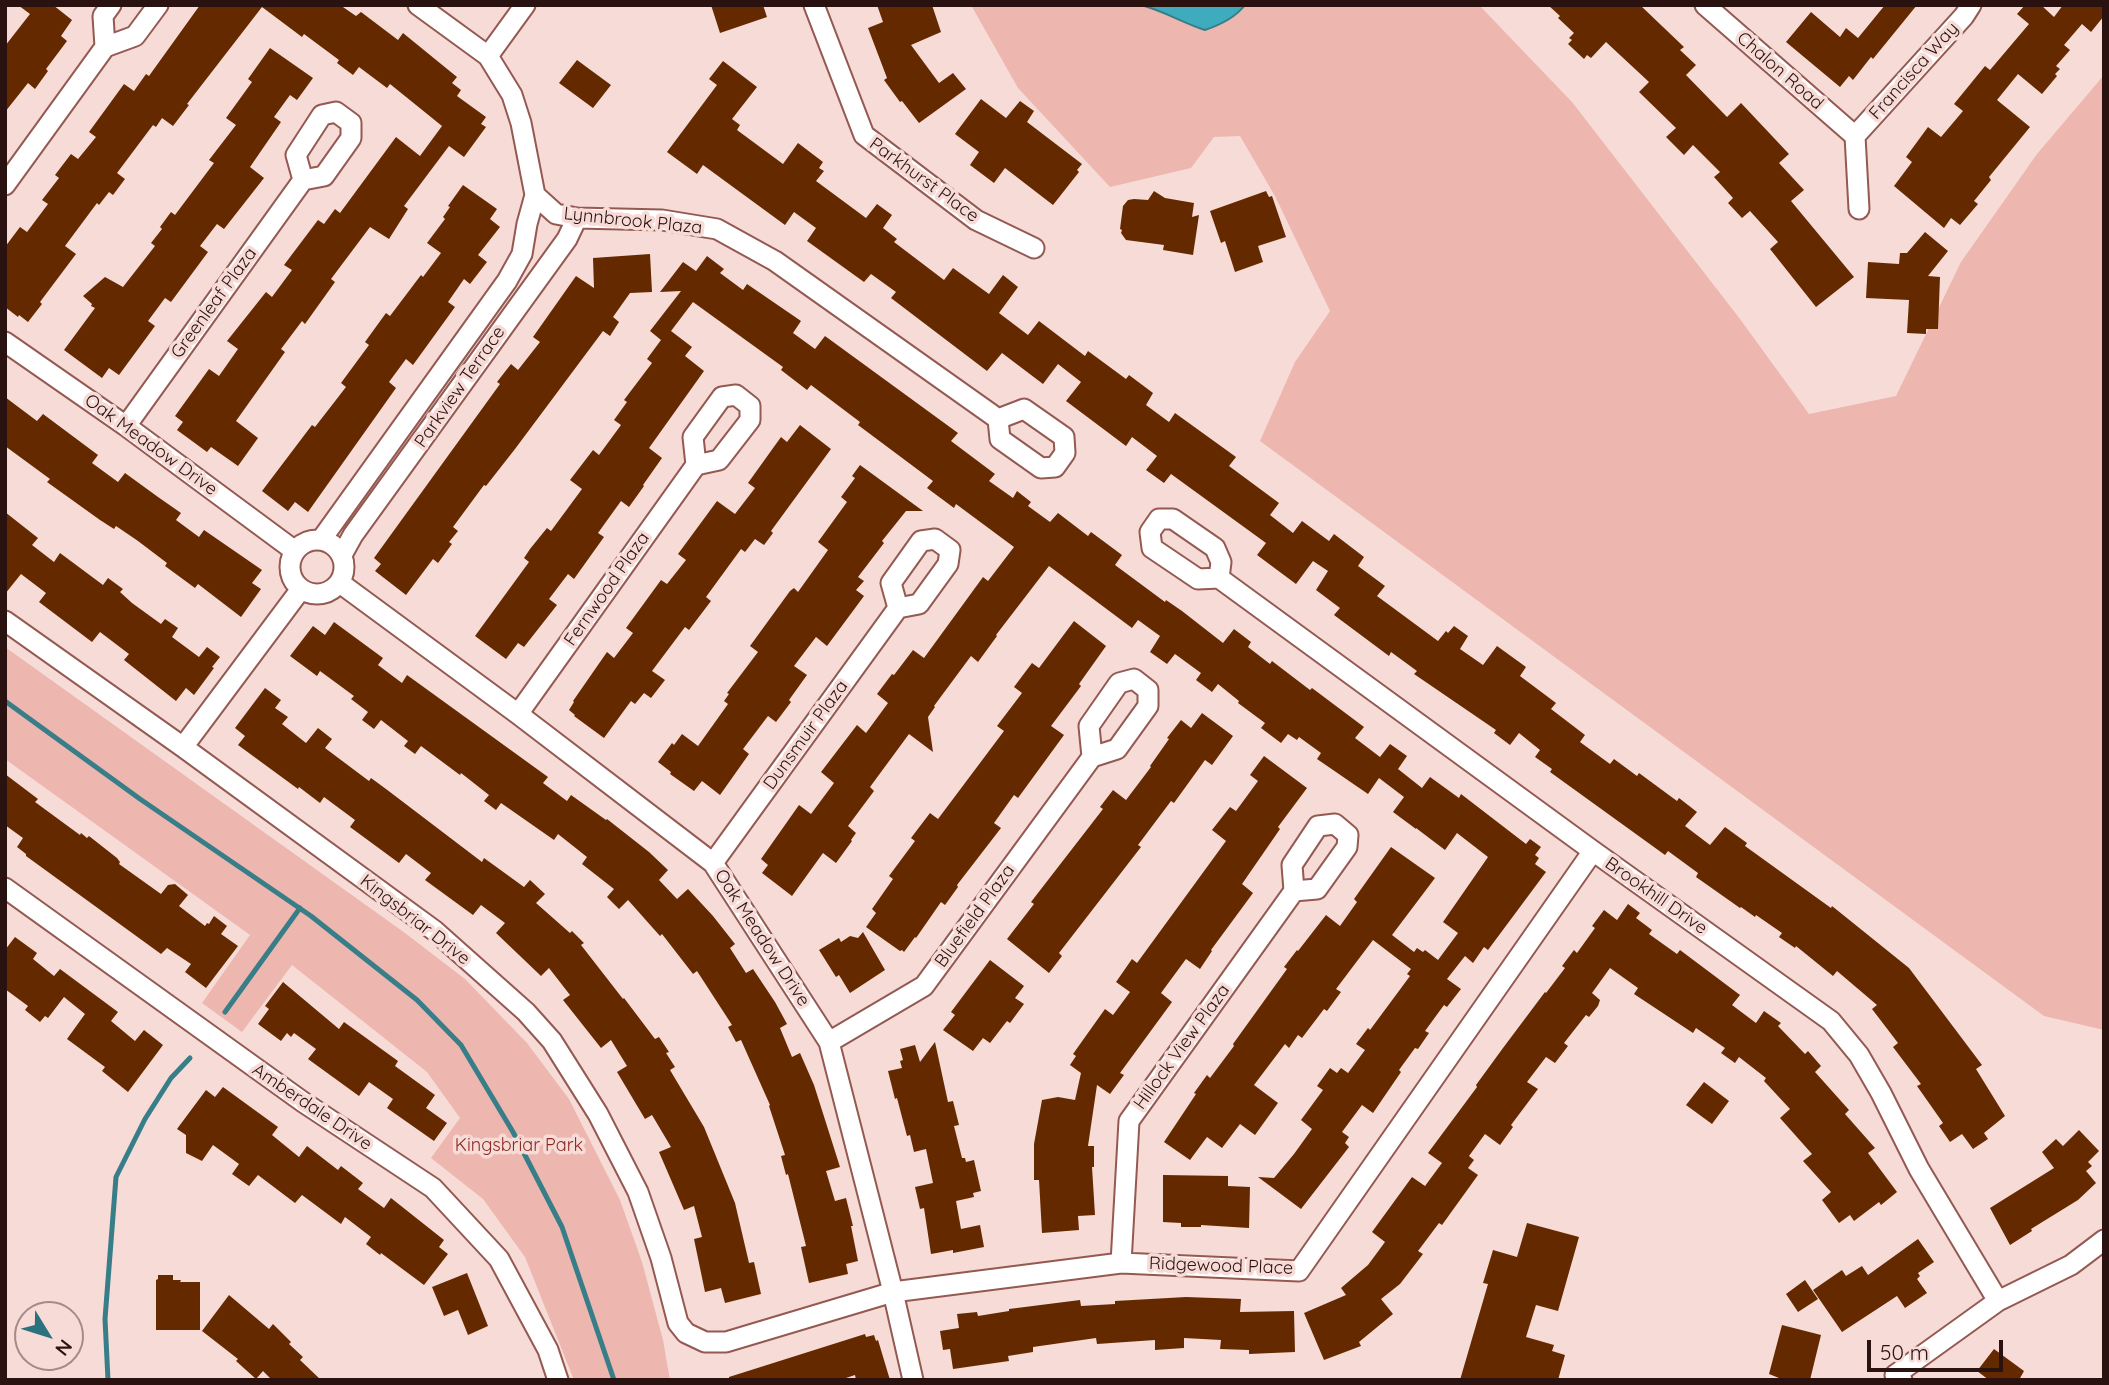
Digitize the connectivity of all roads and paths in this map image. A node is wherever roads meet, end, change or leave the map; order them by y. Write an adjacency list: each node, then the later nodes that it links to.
1 (111, 5): 8 (street)
2 (158, 5): 8 (street)
3 (418, 5): 9 (street)
4 (525, 5): 9 (street)
5 (814, 5): 16 (street, Parkhurst Place)
6 (1705, 5): 10 (street, Chalon Road)
7 (1971, 5): 10 (street, Francisca Way)
8 (105, 47): 12 (street)
9 (488, 56): 13 (street)
10 (1855, 136): 14 (street)
11 (303, 180): 21 (street, Greenleaf Plaza)
12 (5, 186)
13 (535, 195): 15 (street, Lynnbrook Plaza); 17 (street, Parkview Terrace)
14 (1859, 209)
15 (577, 218): 18 (street, Parkview Terrace); 20 (street, Lynnbrook Plaza)
16 (1034, 248)
17 (477, 324): 18 (street); 22 (street, Parkview Terrace)
18 (495, 338): 23 (street, Parkview Terrace)
19 (5, 342): 21 (street, Oak Meadow Drive)
20 (998, 419)
21 (126, 426): 26 (street, Oak Meadow Drive)
22 (398, 433): 23 (street); 25 (street, Parkview Terrace)
23 (418, 447): 27 (street, Parkview Terrace)
24 (696, 465): 33 (street, Fernwood Plaza)
25 (321, 540): 26 (street); 27 (street)
26 (295, 551): 30 (street)
27 (342, 555): 29 (street)
28 (1219, 578): 36 (street, Brookhill Drive)
29 (340, 583): 30 (street); 33 (street, Oak Meadow Drive)
30 (301, 589): 34 (street)
31 (898, 608): 37 (street, Dunsmuir Plaza)
32 (5, 621): 34 (street, Kingsbriar Drive)
33 (518, 714): 37 (street, Oak Meadow Drive)
34 (183, 747): 45 (street, Kingsbriar Drive)
35 (1092, 757): 40 (street, Bluefield Plaza)
36 (1593, 851): 42 (street, Ridgewood Place); 44 (street, Brookhill Drive)
37 (713, 863): 40 (street, Oak Meadow Drive)
38 (5, 888): 47 (street, Amberdale Drive)
39 (1294, 891): 42 (street, Hillock View Plaza)
40 (829, 1042): 43 (street, Oak Meadow Drive)
41 (2104, 1240): 44 (street)
42 (1121, 1263): 43 (street, Ridgewood Place)
43 (893, 1292): 45 (street, Ridgewood Place); 48 (street, Oak Meadow Drive)
44 (1998, 1301): 46 (street)
45 (686, 1333)
46 (1898, 1377)
47 (558, 1380)
48 (913, 1380)

